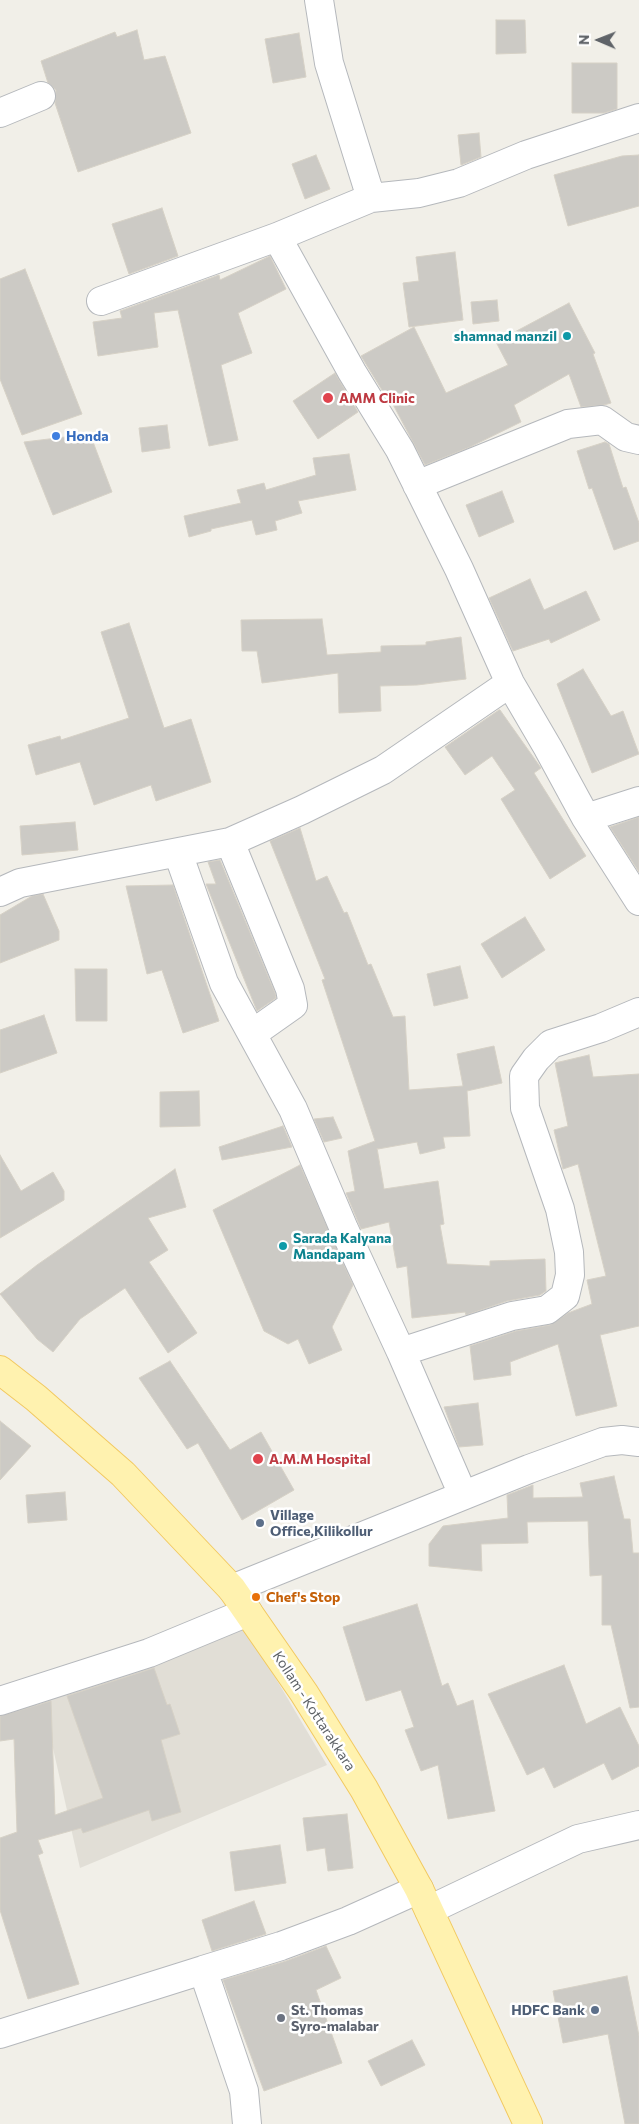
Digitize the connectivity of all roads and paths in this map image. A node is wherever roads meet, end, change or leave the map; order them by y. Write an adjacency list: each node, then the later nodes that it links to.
1 (319, 0): 5 (street)
2 (41, 96): 3 (street)
3 (0, 113)
4 (639, 118): 5 (street)
5 (371, 198): 6 (street)
6 (277, 238): 7 (street); 9 (street)
7 (101, 301)
8 (639, 440): 9 (street)
9 (416, 485): 10 (street)
10 (510, 684): 12 (street); 13 (street)
11 (639, 801): 12 (street)
12 (586, 818): 16 (street)
13 (230, 842): 14 (street); 18 (street)
14 (178, 853): 15 (street); 19 (street)
15 (0, 892)
16 (639, 901)
17 (639, 1012): 19 (street)
18 (260, 1029)
19 (401, 1352): 22 (street)
20 (0, 1370): 23 (main road, Kollam - Kottarakkara)
21 (639, 1442): 22 (street)
22 (463, 1495): 23 (street)
23 (232, 1589): 24 (main road, Kollam - Kottarakkara)
24 (248, 1612): 25 (street); 27 (main road, Kollam - Kottarakkara)
25 (0, 1701)
26 (639, 1825): 27 (street)
27 (424, 1899): 28 (street); 31 (main road, Kollam - Kottarakkara)
28 (203, 1970): 29 (street); 30 (street)
29 (0, 2034)
30 (247, 2124)
31 (528, 2124)

